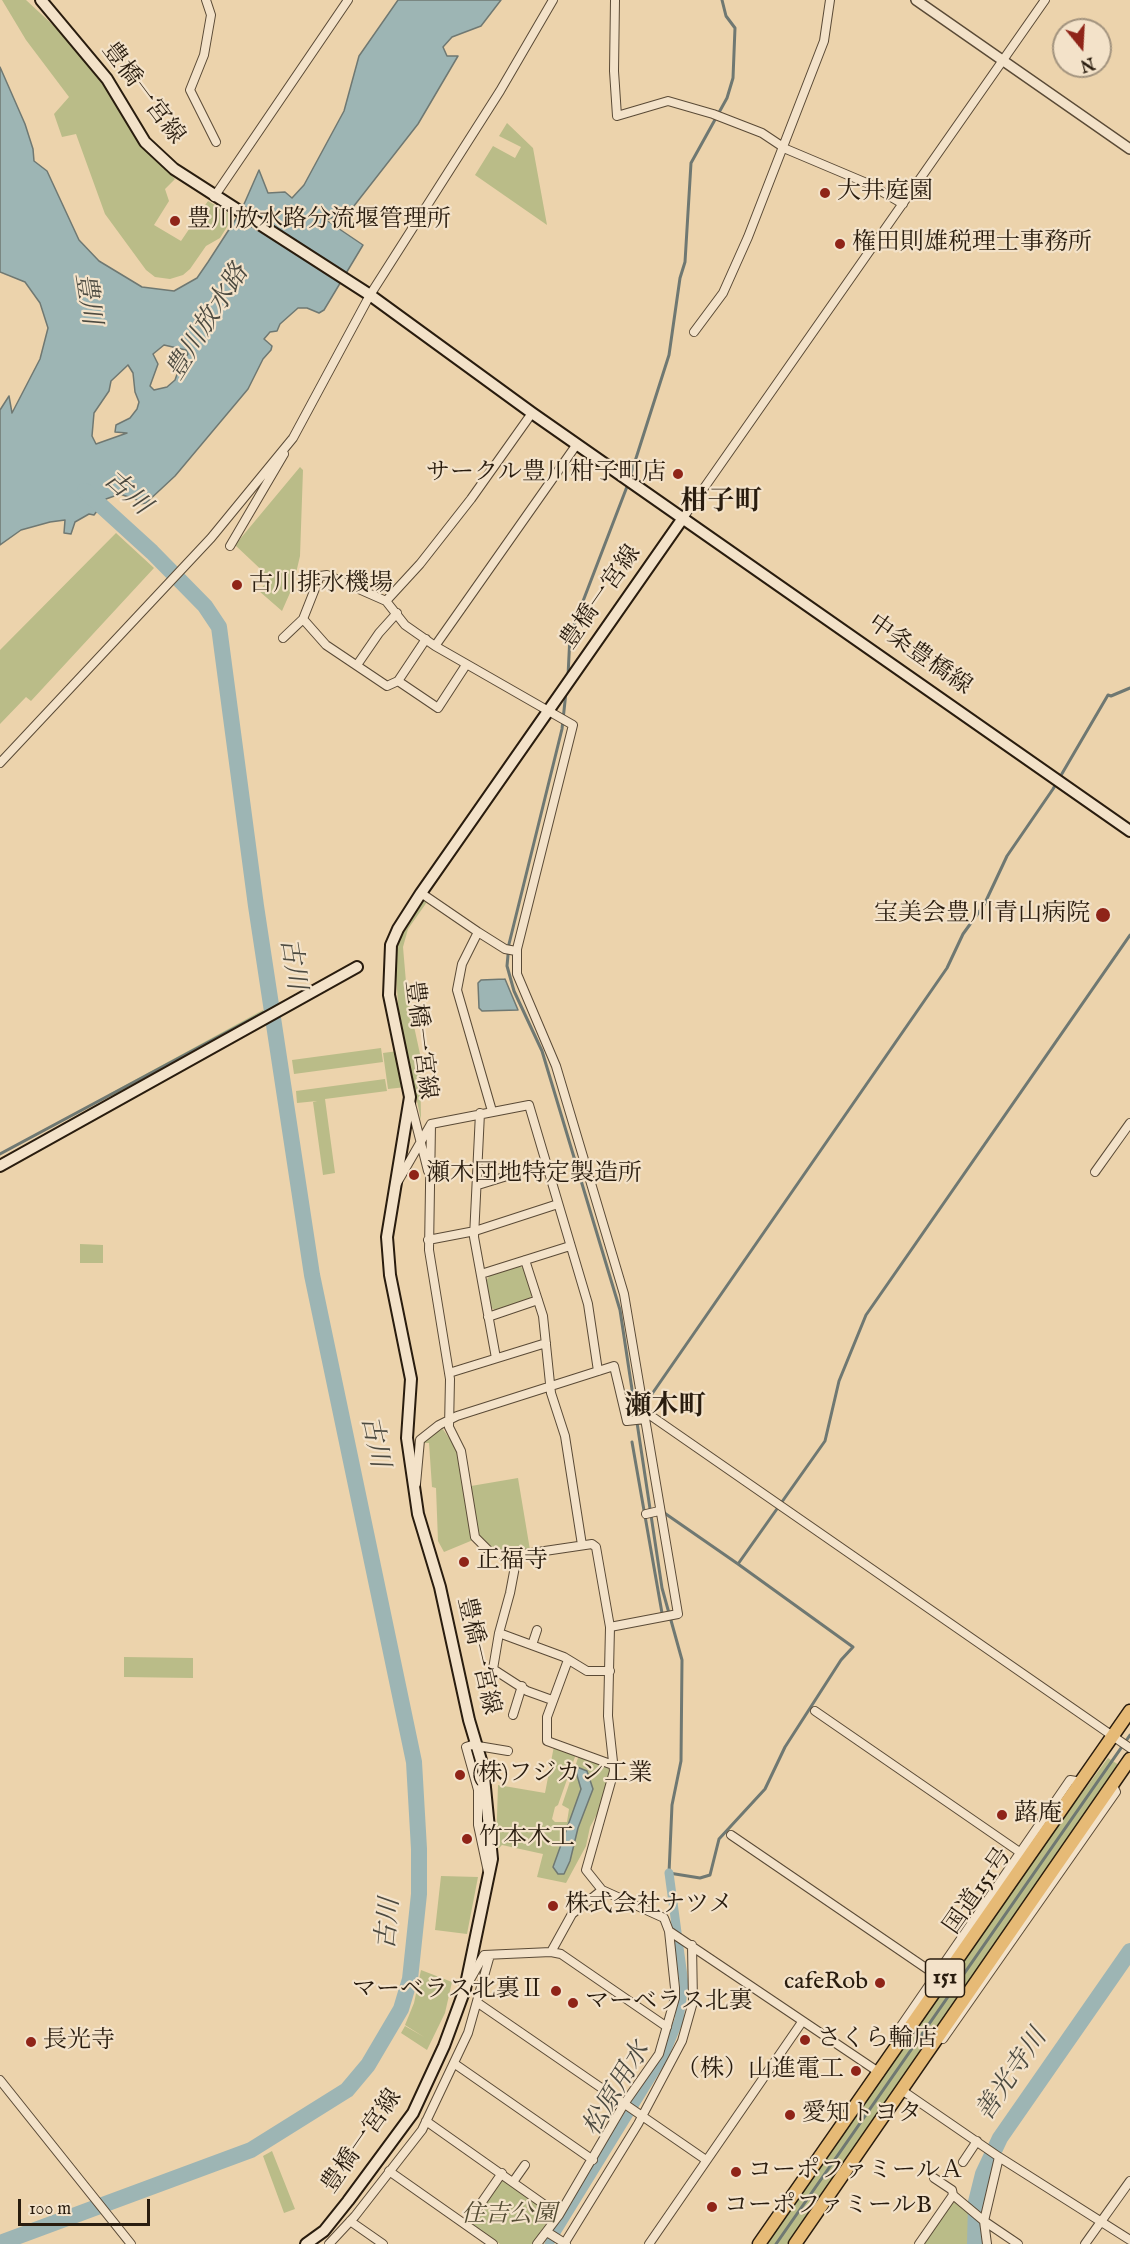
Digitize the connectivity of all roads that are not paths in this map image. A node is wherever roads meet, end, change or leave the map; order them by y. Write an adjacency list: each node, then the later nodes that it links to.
1 (41, 0): 13 (main road, 豊橋一宮線)
2 (206, 0): 10 (street)
3 (348, 0): 13 (street)
4 (553, 0): 15 (street)
5 (615, 0): 11 (street)
6 (830, 0): 11 (street)
7 (916, 0): 9 (street)
8 (1045, 0): 9 (street)
9 (1002, 62): 12 (street); 14 (street)
10 (216, 142)
11 (783, 146): 14 (street); 16 (street)
12 (1130, 149)
13 (214, 197): 15 (main road, 豊橋一宮線)
14 (903, 204): 20 (street)
15 (369, 295): 17 (main road, 豊橋一宮線); 19 (street)
16 (694, 332)
17 (532, 413): 18 (main road, 豊橋一宮線); 22 (street)
18 (577, 444): 20 (main road, 豊橋一宮線); 27 (street)
19 (287, 446): 21 (street); 32 (street)
20 (683, 518): 31 (main road, 豊橋一宮線); 33 (main road, 中条豊橋線)
21 (230, 546)
22 (386, 601): 23 (street); 24 (street)
23 (397, 613): 26 (street); 28 (street)
24 (303, 619): 25 (street); 28 (street)
25 (283, 638)
26 (426, 639): 27 (street); 30 (street)
27 (435, 646): 29 (street)
28 (357, 665): 30 (street)
29 (466, 665): 30 (street); 31 (street)
30 (398, 681)
31 (553, 714): 34 (main road, 豊橋一宮線); 36 (street)
32 (0, 763)
33 (1130, 831)
34 (422, 893): 35 (street); 38 (main road, 豊橋一宮線)
35 (478, 932): 36 (street); 39 (street)
36 (512, 950): 63 (street)
37 (357, 967): 45 (main road)
38 (410, 1097): 43 (street); 48 (main road, 豊橋一宮線)
39 (492, 1110): 40 (street); 44 (street)
40 (480, 1113): 42 (street); 49 (street)
41 (1130, 1123): 46 (street)
42 (431, 1124): 43 (street); 47 (street)
43 (420, 1143): 47 (street); 48 (street)
44 (546, 1164): 49 (street); 50 (street)
45 (0, 1166)
46 (1095, 1172)
47 (431, 1177): 52 (street)
48 (397, 1184): 65 (main road, 豊橋一宮線)
49 (478, 1185): 51 (street)
50 (558, 1204): 51 (street); 53 (street)
51 (475, 1231): 52 (street); 55 (street)
52 (428, 1240): 61 (street)
53 (570, 1246): 54 (street); 60 (street)
54 (525, 1260): 55 (street); 56 (street)
55 (481, 1274): 57 (street)
56 (538, 1300): 57 (street); 58 (street)
57 (488, 1317): 59 (street)
58 (546, 1343): 59 (street); 62 (street)
59 (496, 1358): 61 (street)
60 (598, 1371): 62 (street); 63 (street)
61 (449, 1373): 64 (street)
62 (551, 1386): 64 (street); 68 (street)
63 (641, 1414): 66 (street); 81 (street)
64 (449, 1420): 65 (street); 69 (street)
65 (416, 1484): 82 (main road, 豊橋一宮線)
66 (658, 1512): 67 (street); 70 (street)
67 (646, 1514)
68 (582, 1545): 69 (street); 70 (street)
69 (517, 1556): 72 (street)
70 (610, 1627): 75 (street)
71 (537, 1630): 73 (street)
72 (499, 1633): 73 (street); 76 (street)
73 (532, 1645): 74 (street)
74 (568, 1660): 75 (street); 77 (street)
75 (610, 1671): 86 (street)
76 (522, 1686): 77 (street); 80 (street)
77 (552, 1701): 86 (street)
78 (814, 1711): 89 (street)
79 (1130, 1711): 81 (highway, 国道151号 / 151)
80 (513, 1715)
81 (1114, 1738): 83 (street); 87 (highway, 国道151号 / 151)
82 (477, 1747): 84 (street); 96 (main road, 豊橋一宮線)
83 (1130, 1748)
84 (508, 1751)
85 (1130, 1759): 104 (highway, 国道151号 / 151)
86 (614, 1766): 90 (street)
87 (1083, 1783): 89 (street); 100 (highway, 国道151号 / 151)
88 (731, 1835): 95 (street)
89 (1020, 1853): 95 (street)
90 (602, 1890): 91 (street); 93 (street)
91 (670, 1932): 92 (street); 99 (street)
92 (690, 1943): 98 (street); 106 (street)
93 (551, 1952): 94 (street); 99 (street)
94 (490, 1955): 96 (street); 97 (street)
95 (936, 1976): 100 (street)
96 (465, 1989): 130 (main road, 豊橋一宮線)
97 (478, 2003): 101 (street); 105 (street)
98 (802, 2022): 102 (street); 111 (street)
99 (667, 2027): 105 (street)
100 (904, 2037): 102 (highway, 国道151号 / 151)
101 (455, 2064): 107 (street); 110 (street)
102 (880, 2073): 136 (highway, 国道151号 / 151)
103 (0, 2080): 129 (street)
104 (903, 2091): 108 (street); 128 (highway, 国道151号 / 151)
105 (626, 2104): 106 (street); 110 (street)
106 (640, 2114): 111 (street); 127 (street)
107 (426, 2121): 114 (street); 115 (street)
108 (977, 2141): 109 (street); 112 (street)
109 (995, 2153): 121 (street); 123 (street)
110 (593, 2160): 120 (street)
111 (706, 2160): 135 (street)
112 (963, 2162)
113 (525, 2165): 118 (street)
114 (389, 2171): 122 (street); 124 (street)
115 (502, 2173): 118 (street); 124 (street)
116 (934, 2178): 119 (street)
117 (1130, 2181): 123 (street)
118 (513, 2182): 120 (street)
119 (953, 2195): 121 (street); 137 (street)
120 (559, 2215): 125 (street)
121 (982, 2218): 138 (street); 139 (street)
122 (350, 2221): 131 (street); 132 (street)
123 (1099, 2221): 126 (street); 140 (street)
124 (466, 2225): 133 (street)
125 (549, 2232): 127 (street); 134 (street)
126 (1130, 2240)
127 (564, 2243)
128 (798, 2243)
129 (131, 2244)
130 (306, 2244)
131 (328, 2244)
132 (383, 2244)
133 (493, 2244)
134 (537, 2244)
135 (649, 2244)
136 (759, 2244)
137 (919, 2244)
138 (987, 2244)
139 (1018, 2244)
140 (1085, 2244)

